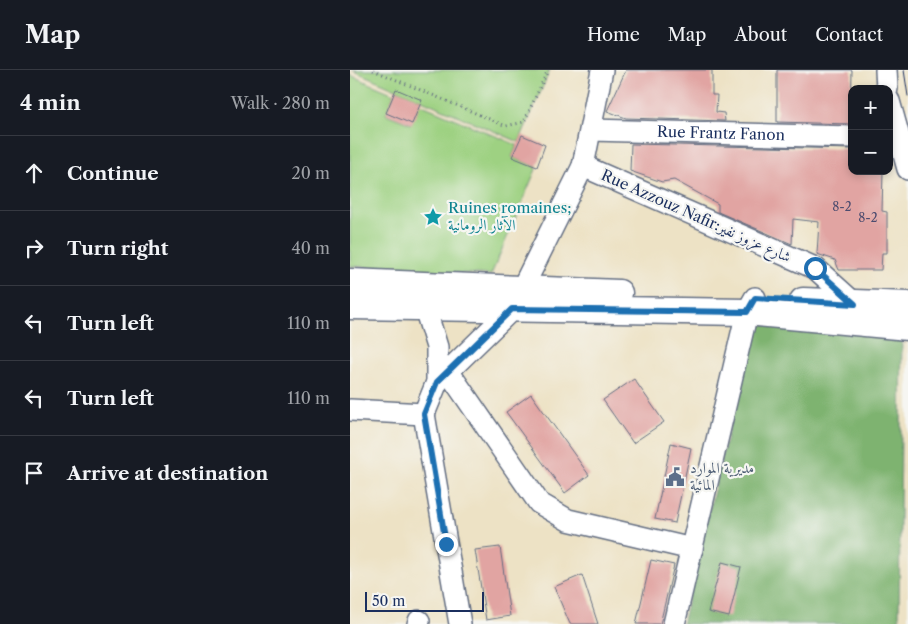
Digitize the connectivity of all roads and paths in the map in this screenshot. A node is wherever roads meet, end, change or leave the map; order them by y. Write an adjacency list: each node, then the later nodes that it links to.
1 (373, 70): 2 (path)
2 (548, 70)
3 (602, 70): 6 (street)
4 (886, 70): 5 (street)
5 (888, 85)
6 (591, 130): 7 (street, Rue Frantz Fanon); 9 (street)
7 (848, 137)
8 (894, 138): 10 (street)
9 (583, 166): 12 (street); 13 (street, Rue Azzouz Nafir;شارع عزوز نفير)
10 (908, 169)
11 (350, 282): 12 (main road)
12 (523, 295): 14 (main road); 17 (main road); 19 (street)
13 (855, 304): 14 (main road); 15 (main road)
14 (751, 305): 18 (main road); 22 (street)
15 (908, 305)
16 (350, 306): 17 (main road)
17 (425, 308): 19 (street)
18 (908, 327)
19 (442, 377): 21 (street); 22 (street)
20 (350, 410): 21 (street)
21 (424, 414): 23 (street)
22 (692, 548): 24 (street)
23 (460, 624)
24 (674, 624)

